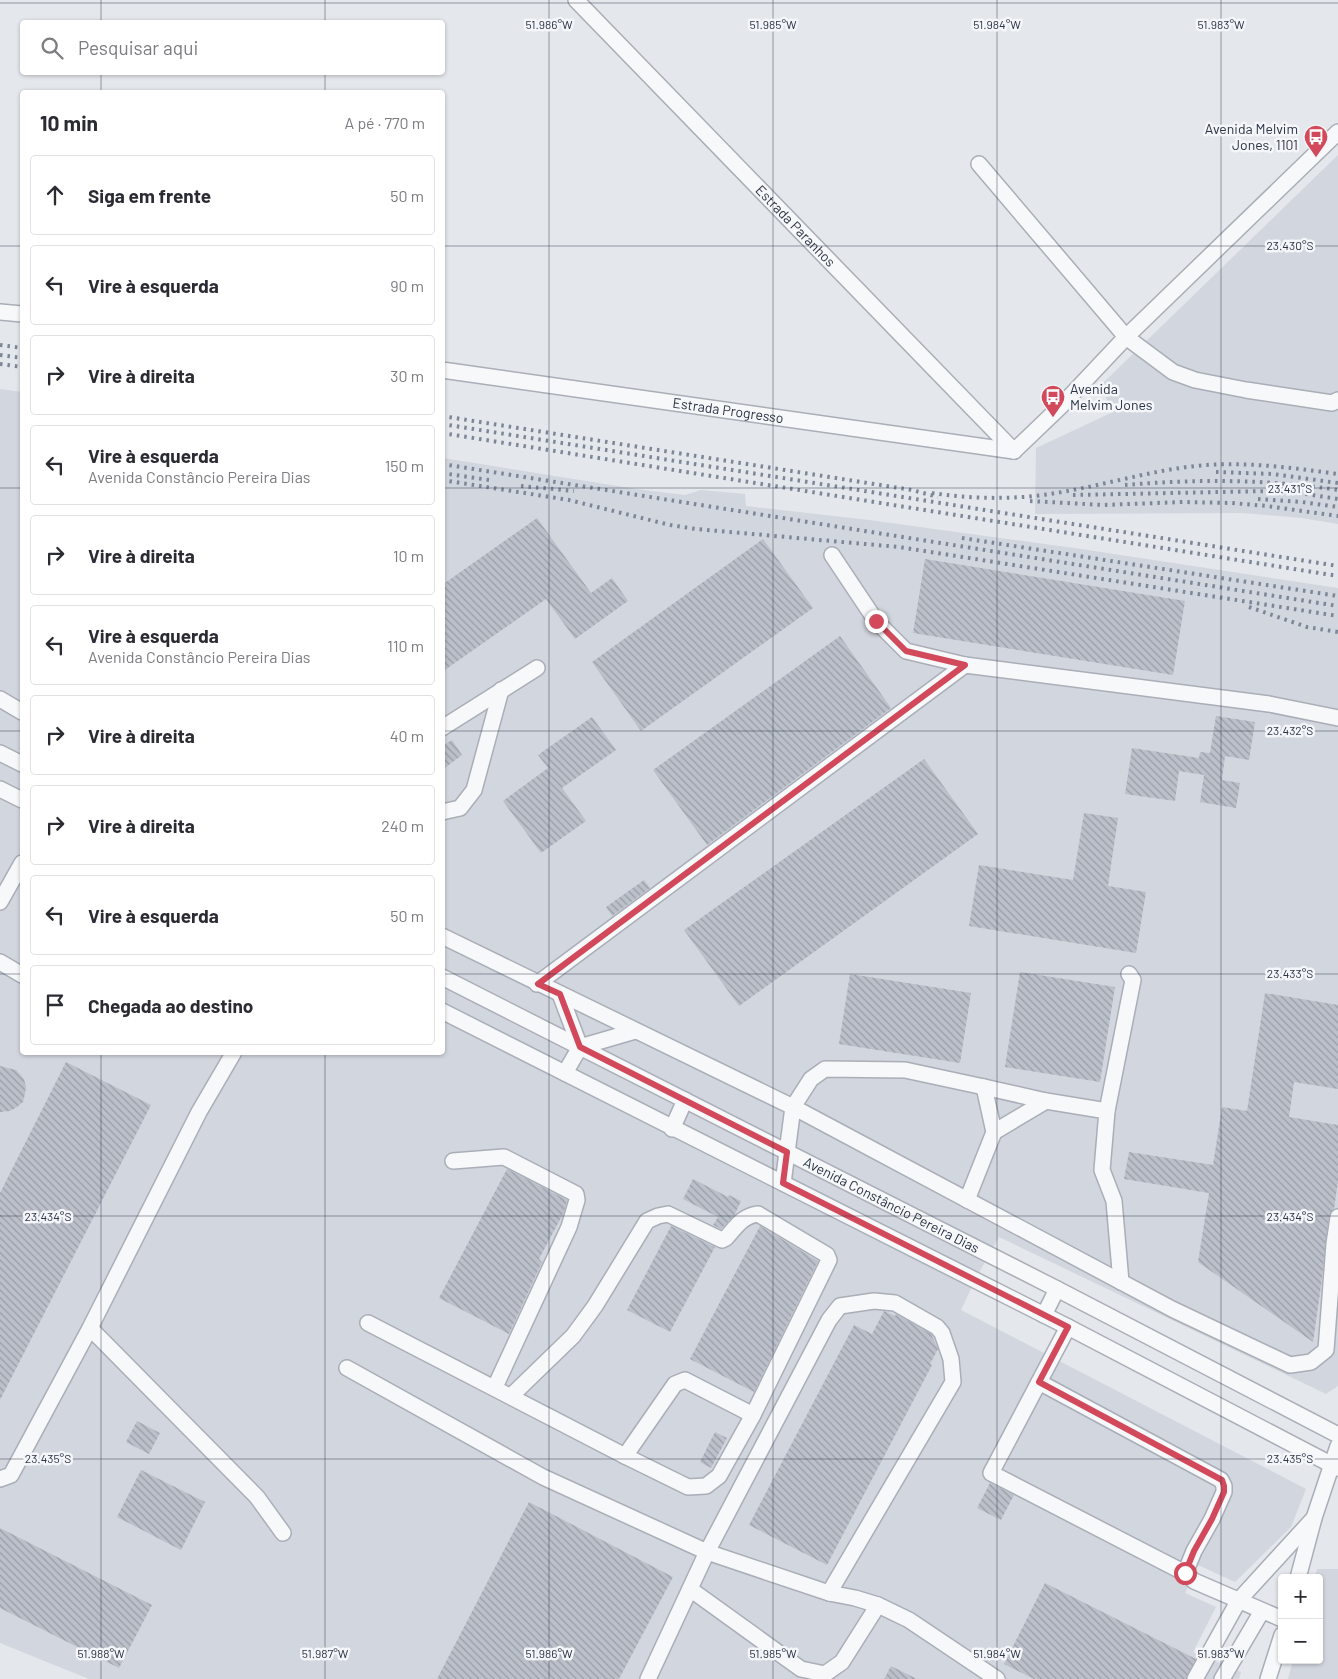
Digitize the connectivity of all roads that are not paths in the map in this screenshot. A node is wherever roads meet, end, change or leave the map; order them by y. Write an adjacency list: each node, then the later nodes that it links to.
1 (576, 0): 9 (street, Estrada Paranhos)
2 (1338, 132): 6 (street)
3 (979, 164): 6 (street)
4 (0, 312): 5 (street)
5 (20, 314)
6 (1126, 337): 8 (street); 9 (street)
7 (445, 370): 9 (street, Estrada Progresso)
8 (1338, 400)
9 (1014, 451)
10 (832, 555): 11 (street)
11 (965, 665): 16 (street); 30 (street)
12 (538, 668): 13 (street)
13 (501, 690): 17 (street); 22 (street)
14 (0, 699): 15 (street)
15 (20, 711)
16 (1338, 718)
17 (445, 726)
18 (0, 753): 19 (street)
19 (20, 763)
20 (0, 789): 21 (street)
21 (20, 799)
22 (445, 811)
23 (20, 867): 24 (street)
24 (0, 902)
25 (445, 938): 30 (street)
26 (0, 962): 27 (street)
27 (20, 974)
28 (1129, 974): 41 (street)
29 (445, 979): 34 (street, Avenida Constâncio Pereira Dias)
30 (538, 984): 31 (street)
31 (560, 994): 33 (street); 34 (street)
32 (445, 1013): 36 (street, Avenida Constâncio Pereira Dias)
33 (635, 1031): 34 (street); 40 (street)
34 (580, 1047): 36 (street); 38 (street, Avenida Constâncio Pereira Dias)
35 (232, 1055): 54 (street)
36 (565, 1073): 42 (street, Avenida Constâncio Pereira Dias)
37 (984, 1087): 39 (street); 40 (street); 43 (street)
38 (685, 1100): 42 (street); 44 (street, Avenida Constâncio Pereira Dias)
39 (1046, 1101): 41 (street); 43 (street)
40 (793, 1107): 44 (street); 47 (street)
41 (1107, 1111): 49 (street)
42 (672, 1129): 46 (street, Avenida Constâncio Pereira Dias)
43 (994, 1132): 47 (street)
44 (787, 1152): 46 (street); 50 (street, Avenida Constâncio Pereira Dias)
45 (453, 1161): 57 (street)
46 (783, 1183): 51 (street, Avenida Constâncio Pereira Dias)
47 (967, 1200): 49 (street)
48 (1338, 1217): 49 (street)
49 (1121, 1282)
50 (1057, 1289): 51 (street); 60 (street, Avenida Constâncio Pereira Dias)
51 (1044, 1315): 53 (street, Avenida Constâncio Pereira Dias)
52 (368, 1323): 57 (street)
53 (1068, 1327): 56 (street); 63 (street, Avenida Constâncio Pereira Dias)
54 (90, 1328): 64 (street); 66 (street)
55 (347, 1368): 67 (street)
56 (1039, 1382): 68 (street); 68 (street)
57 (495, 1387): 58 (street)
58 (511, 1396): 59 (street); 62 (street)
59 (753, 1414): 62 (street); 62 (street)
60 (1338, 1435)
61 (1338, 1446): 63 (street)
62 (626, 1456)
63 (1334, 1466): 65 (street)
64 (0, 1479)
65 (1314, 1518): 69 (street); 72 (street)
66 (283, 1533)
67 (707, 1552): 70 (street); 71 (street); 71 (street)
68 (1185, 1573): 72 (street)
69 (1299, 1574)
70 (690, 1590): 73 (street); 77 (street)
71 (829, 1593): 73 (street)
72 (1239, 1600): 74 (street); 79 (street)
73 (878, 1606): 78 (street)
74 (1262, 1610): 75 (street); 80 (street)
75 (1278, 1617)
76 (1278, 1648): 81 (street)
77 (648, 1679)
78 (997, 1679)
79 (1195, 1679)
80 (1222, 1679)
81 (1268, 1679)

